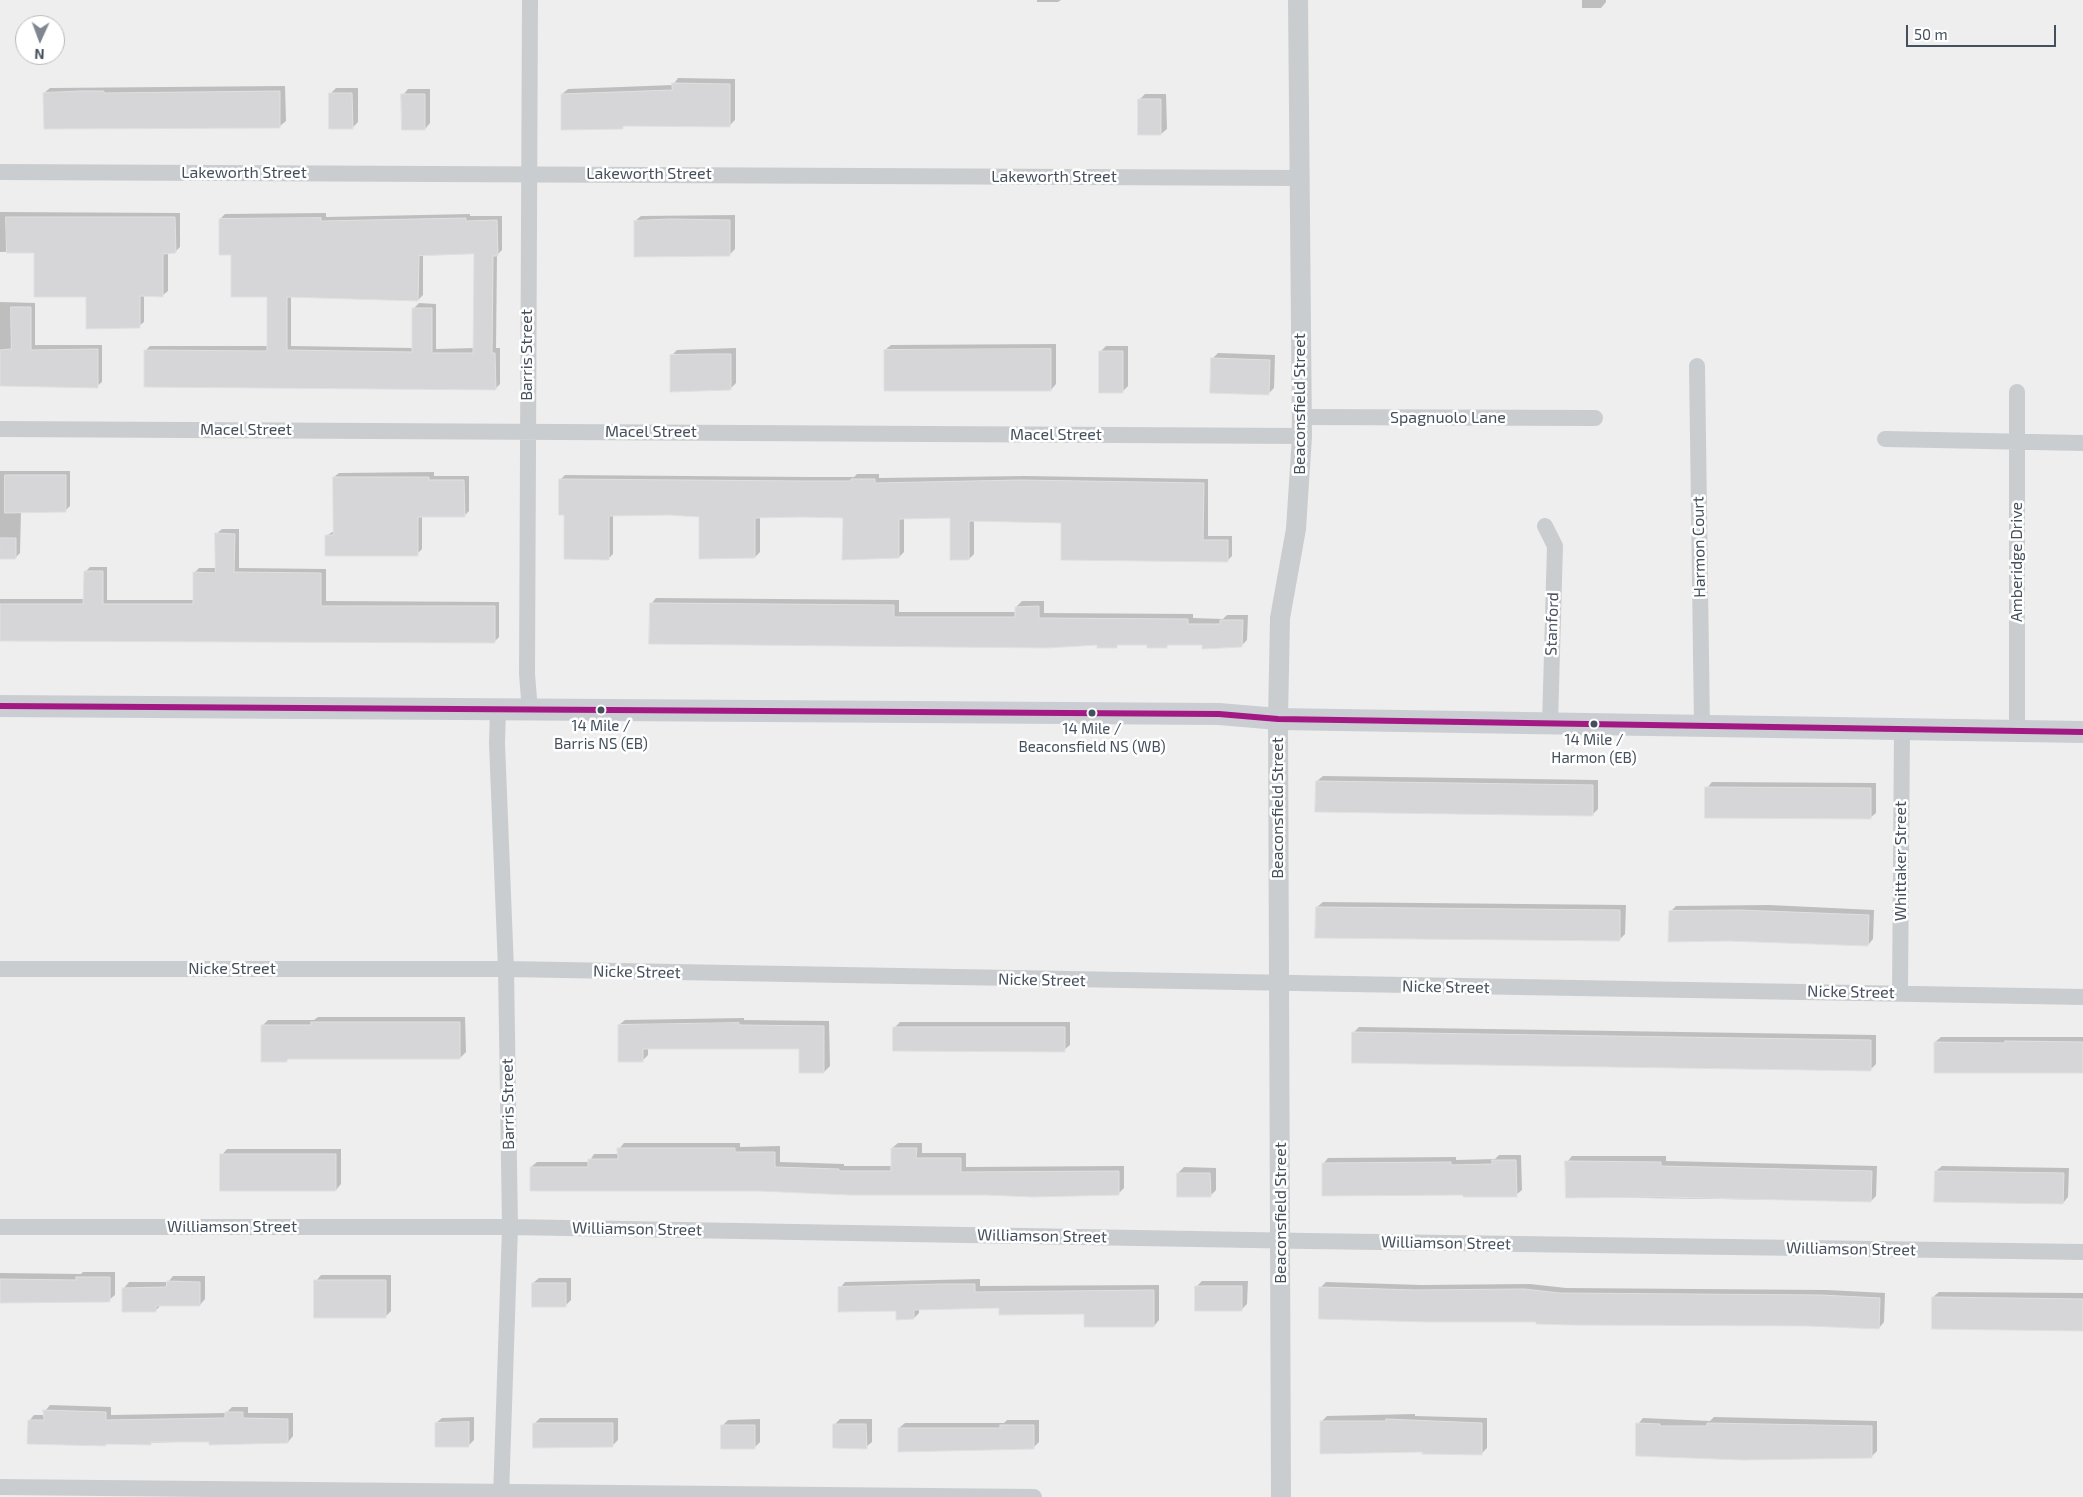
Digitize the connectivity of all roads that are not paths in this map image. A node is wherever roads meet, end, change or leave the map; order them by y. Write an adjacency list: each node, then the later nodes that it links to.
1 (530, 0): 4 (street, Barris Street)
2 (1298, 0): 5 (street, Beaconsfield Street)
3 (0, 172): 4 (street, Lakeworth Street)
4 (528, 174): 5 (street, Lakeworth Street); 11 (street, Barris Street)
5 (1298, 178): 9 (street, Beaconsfield Street)
6 (1697, 366): 21 (street, Harmon Court)
7 (2017, 392): 13 (street, Amberidge Drive)
8 (1595, 418): 9 (street, Spagnuolo Lane)
9 (1301, 427): 11 (street, Macel Street); 19 (street, Beaconsfield Street)
10 (0, 429): 11 (street, Macel Street)
11 (527, 431): 18 (street, Barris Street)
12 (1884, 439): 13 (street)
13 (2017, 442): 14 (street); 23 (street, Amberidge Drive)
14 (2083, 442)
15 (1544, 526): 20 (street, Stanford)
16 (0, 706): 17 (main road)
17 (498, 710): 18 (main road); 26 (street, Barris Street)
18 (530, 711): 19 (main road)
19 (1278, 719): 20 (main road); 27 (street, Beaconsfield Street)
20 (1550, 724): 21 (main road)
21 (1702, 727): 22 (main road)
22 (1902, 729): 23 (main road); 28 (street, Whittaker Street)
23 (2016, 731): 24 (main road)
24 (2083, 732)
25 (0, 969): 26 (street, Nicke Street)
26 (506, 969): 27 (street, Nicke Street); 31 (street, Barris Street)
27 (1280, 984): 28 (street, Nicke Street); 32 (street, Beaconsfield Street)
28 (1900, 993): 29 (street, Nicke Street)
29 (2083, 997)
30 (0, 1227): 31 (street, Williamson Street)
31 (510, 1227): 32 (street, Williamson Street); 35 (street, Barris Street)
32 (1281, 1241): 33 (street, Williamson Street); 37 (street, Beaconsfield Street)
33 (2083, 1252)
34 (0, 1487): 35 (street)
35 (501, 1495): 36 (street)
36 (1034, 1497)
37 (1281, 1497)

